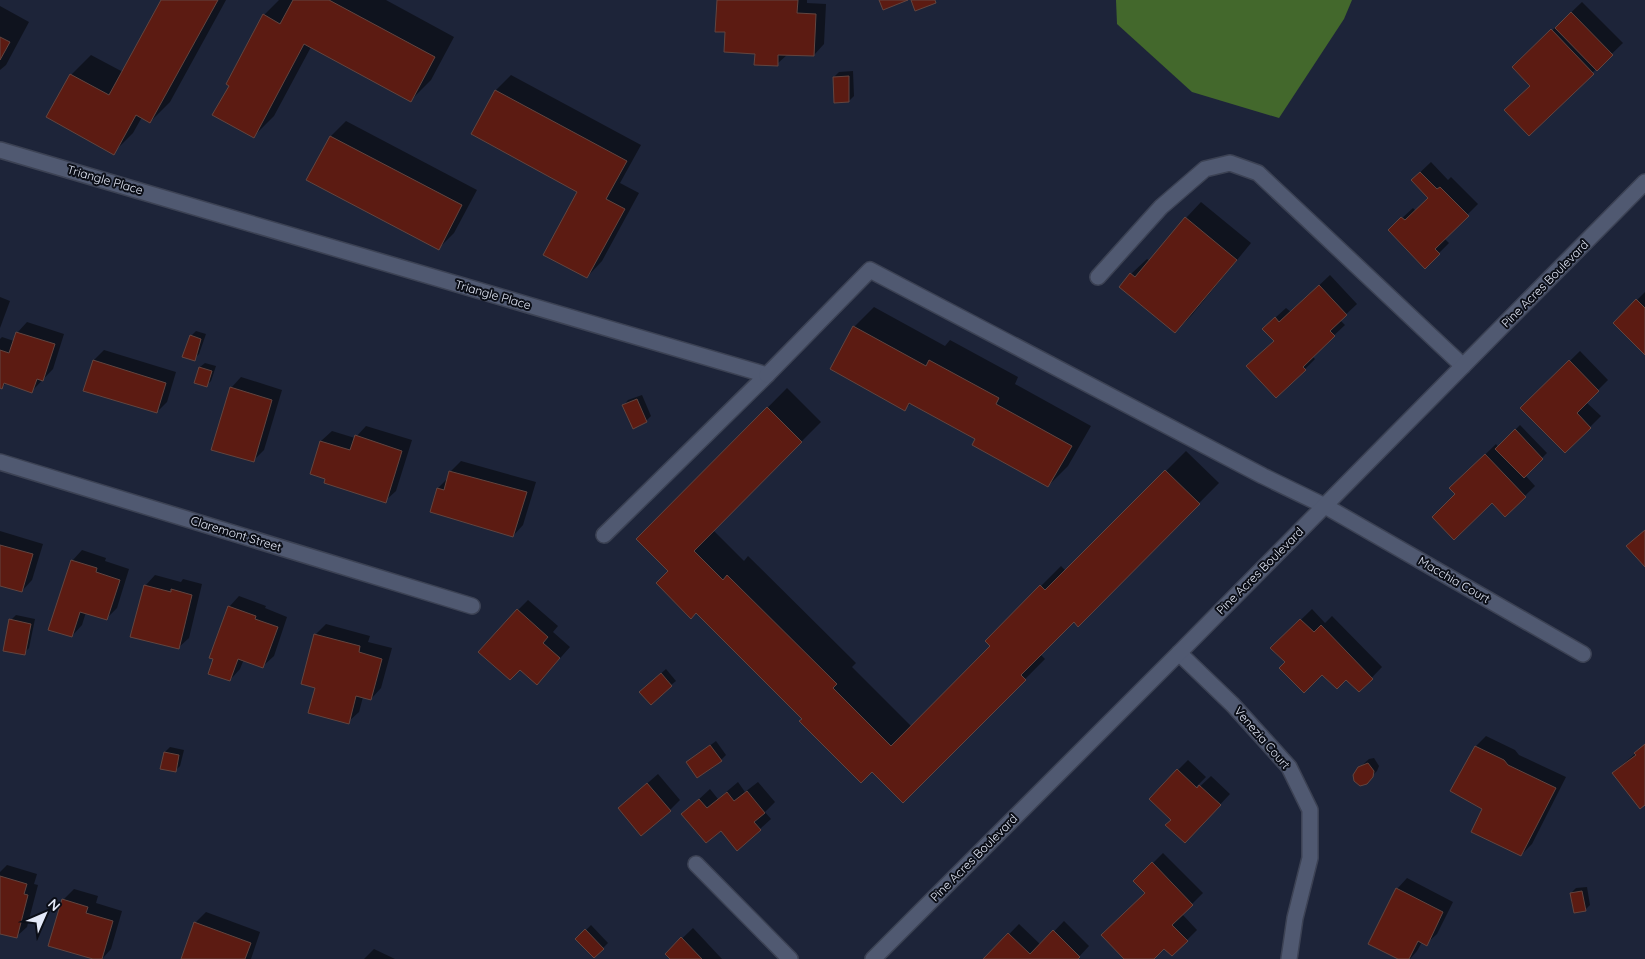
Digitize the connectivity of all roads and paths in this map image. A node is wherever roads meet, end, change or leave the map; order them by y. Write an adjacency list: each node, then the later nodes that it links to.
1 (0, 150): 5 (street, Triangle Place)
2 (1645, 182): 4 (street, Pine Acres Boulevard)
3 (1098, 277): 4 (street)
4 (1464, 366): 7 (street, Pine Acres Boulevard)
5 (767, 375): 7 (street, Macchia Court); 8 (street)
6 (0, 462): 9 (street, Claremont Street)
7 (1325, 506): 10 (street, Pine Acres Boulevard); 11 (street, Macchia Court)
8 (604, 535)
9 (472, 606)
10 (1179, 653): 14 (street, Pine Acres Boulevard); 15 (street, Venezia Court)
11 (1583, 654)
12 (696, 864): 13 (street)
13 (790, 959)
14 (873, 959)
15 (1289, 959)

